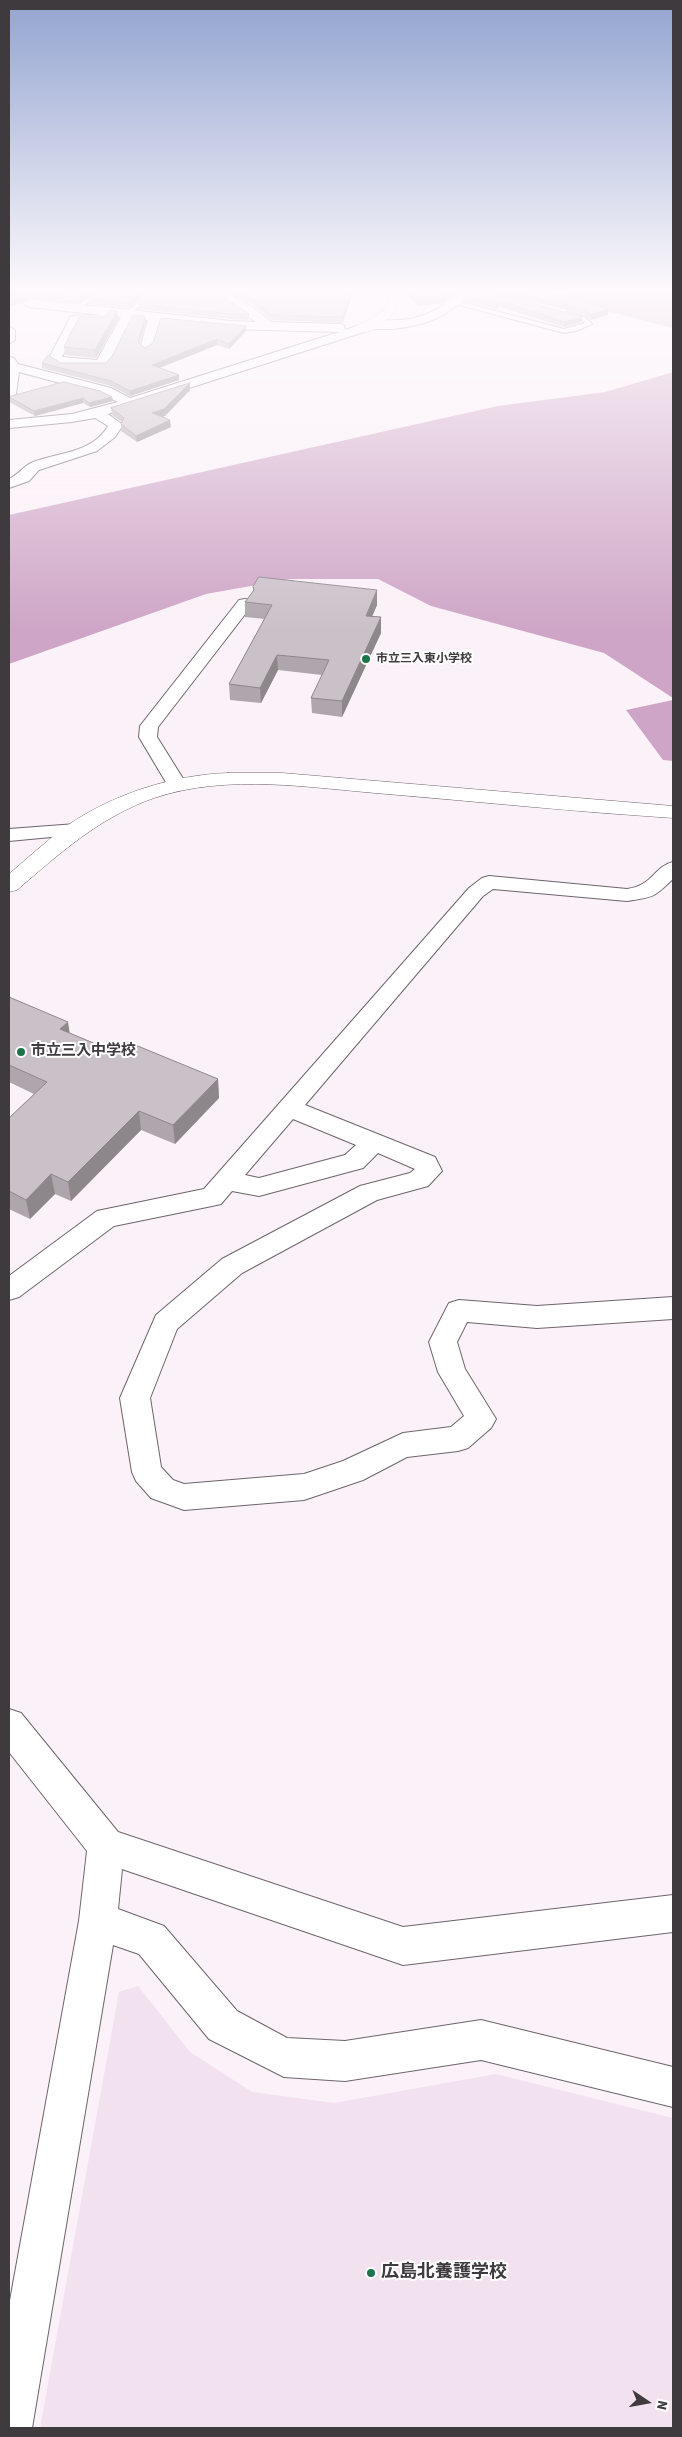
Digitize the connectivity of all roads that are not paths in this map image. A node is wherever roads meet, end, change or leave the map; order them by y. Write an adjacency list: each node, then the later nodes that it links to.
1 (128, 404): 3 (street)
2 (9, 412): 4 (street)
3 (96, 413): 4 (street); 6 (street)
4 (24, 421): 5 (street)
5 (9, 424)
6 (9, 484)
7 (245, 604): 8 (street)
8 (176, 786): 9 (street); 10 (street)
9 (673, 812)
10 (76, 830): 11 (street); 13 (street)
11 (9, 835)
12 (673, 868): 14 (street)
13 (9, 885)
14 (288, 1108): 15 (street); 16 (street)
15 (374, 1142): 16 (street); 18 (street)
16 (226, 1181): 17 (street)
17 (9, 1290)
18 (673, 1308)
19 (9, 1725): 20 (street)
20 (106, 1846): 21 (street); 22 (street)
21 (673, 1913)
22 (98, 1921): 23 (street); 24 (street)
23 (673, 2087)
24 (9, 2428)

